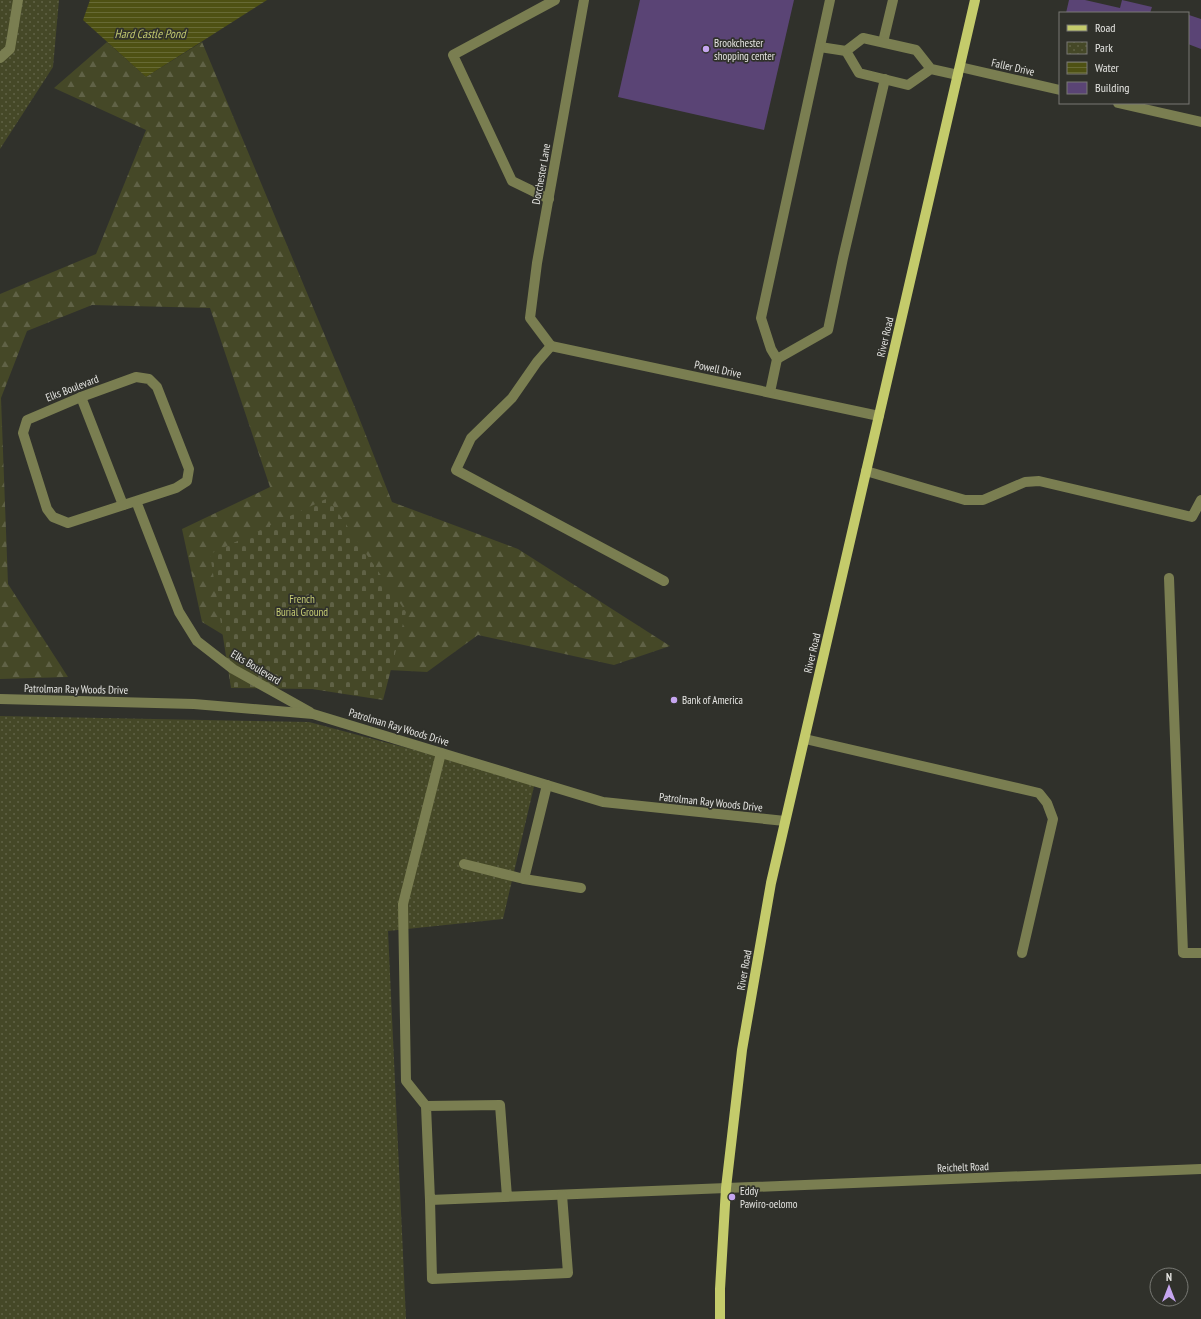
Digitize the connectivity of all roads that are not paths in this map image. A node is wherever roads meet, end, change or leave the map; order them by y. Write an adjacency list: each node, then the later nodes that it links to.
1 (18, 0): 10 (street)
2 (555, 0): 17 (street)
3 (584, 0): 17 (street, Dorchester Lane)
4 (830, 0): 8 (street)
5 (893, 0): 7 (street)
6 (976, 0): 12 (main road, River Road)
7 (883, 42): 9 (street); 11 (street)
8 (820, 47): 9 (street); 19 (street)
9 (846, 51): 13 (street)
10 (0, 58)
11 (931, 69): 12 (street, Faller Drive); 13 (street)
12 (959, 71): 14 (street, Faller Drive); 22 (main road, River Road)
13 (885, 79): 19 (street)
14 (1059, 90)
15 (1122, 104): 16 (street)
16 (1201, 122)
17 (549, 199): 18 (street, Dorchester Lane)
18 (551, 346): 20 (street, Powell Drive); 28 (street)
19 (777, 359): 20 (street)
20 (770, 392): 22 (street, Powell Drive)
21 (81, 397): 25 (street, Elks Boulevard); 26 (street); 26 (street, Elks Boulevard)
22 (879, 416): 23 (main road, River Road)
23 (866, 471): 24 (street); 31 (main road, River Road)
24 (1201, 500)
25 (136, 501): 26 (street, Elks Boulevard); 30 (street, Elks Boulevard)
26 (123, 505)
27 (1169, 578): 39 (street)
28 (664, 581)
29 (0, 699): 30 (street, Patrolman Ray Woods Drive)
30 (313, 714): 32 (street, Patrolman Ray Woods Drive)
31 (805, 739): 34 (main road, River Road); 38 (street)
32 (441, 753): 33 (street, Patrolman Ray Woods Drive); 40 (street)
33 (547, 785): 34 (street, Patrolman Ray Woods Drive); 36 (street)
34 (785, 822): 42 (main road, River Road)
35 (464, 864): 36 (street)
36 (524, 878): 37 (street)
37 (581, 888)
38 (1022, 953)
39 (1201, 953)
40 (426, 1106): 44 (street); 45 (street)
41 (1201, 1170): 42 (street, Reichelt Road)
42 (726, 1188): 43 (street, Reichelt Road); 46 (main road, River Road)
43 (562, 1195): 44 (street, Reichelt Road); 45 (street)
44 (507, 1197): 45 (street, Reichelt Road)
45 (430, 1200)
46 (720, 1319)

